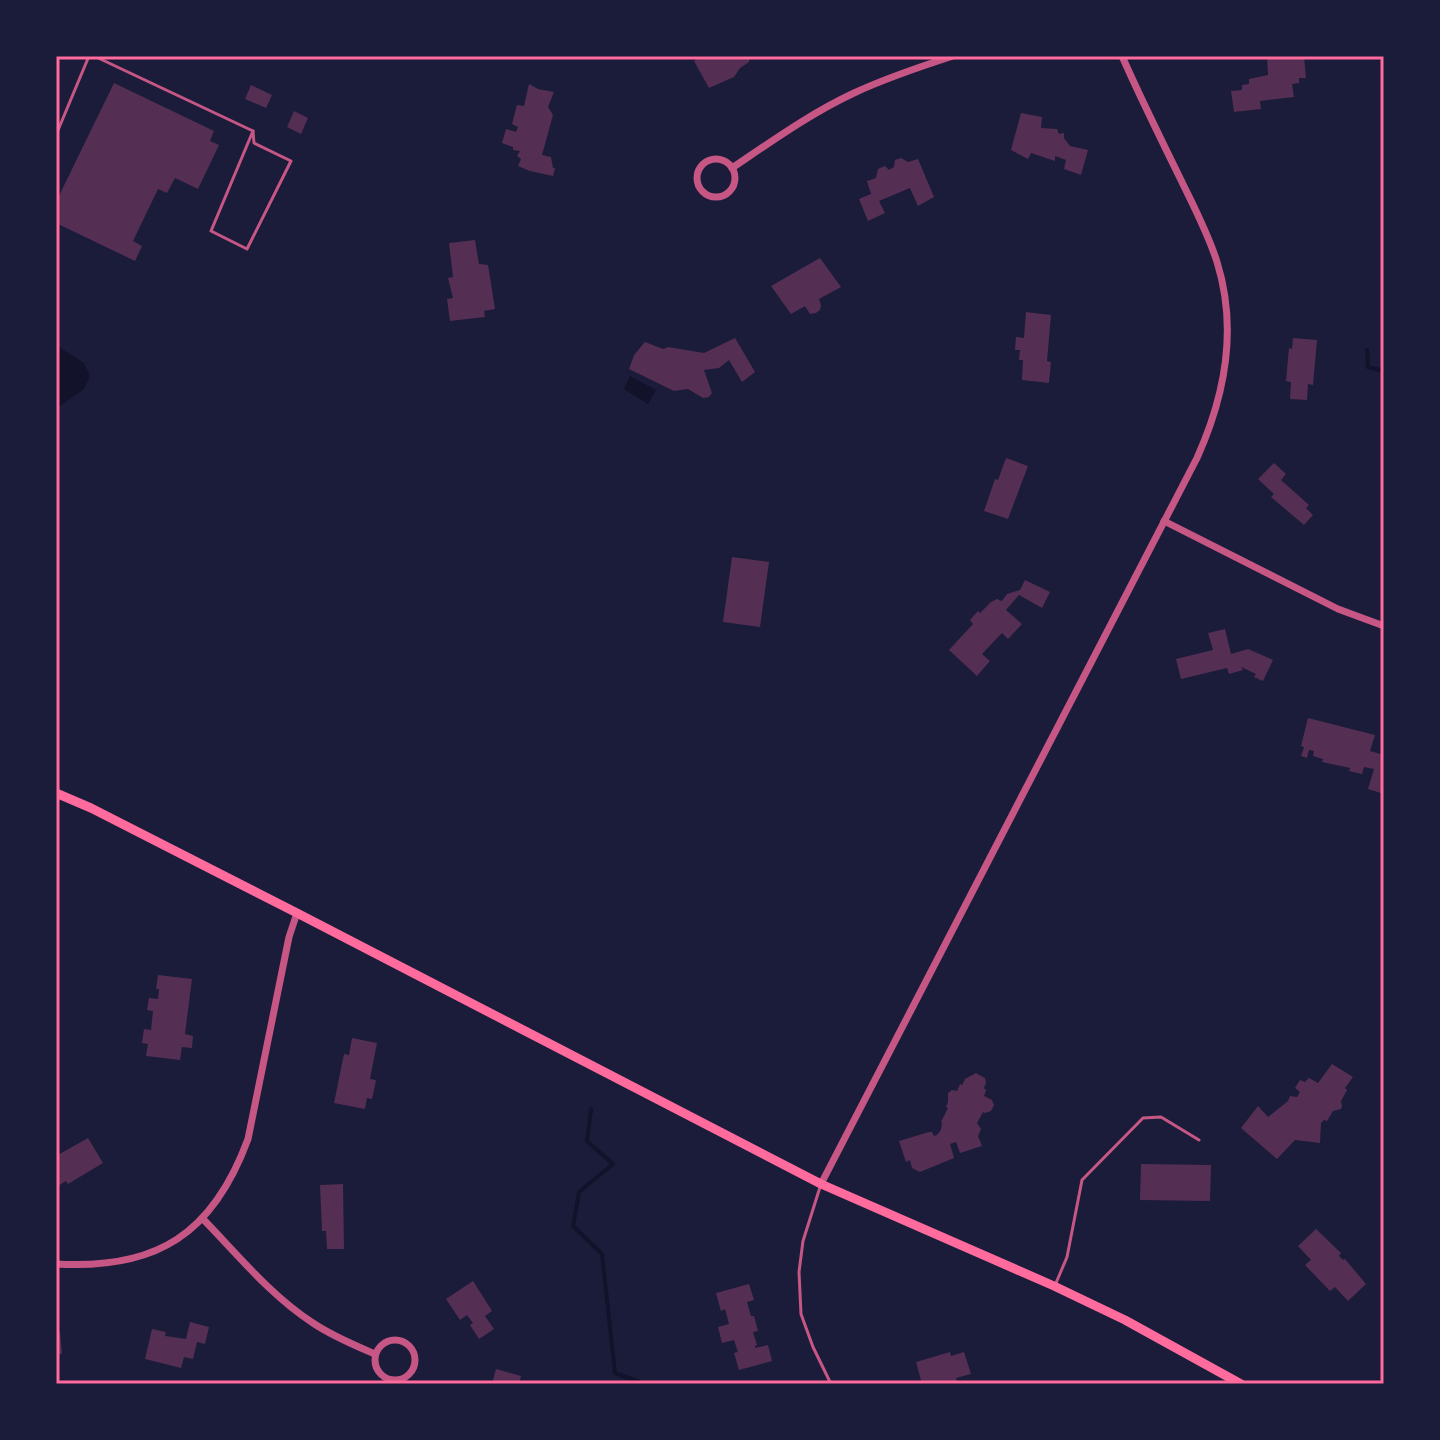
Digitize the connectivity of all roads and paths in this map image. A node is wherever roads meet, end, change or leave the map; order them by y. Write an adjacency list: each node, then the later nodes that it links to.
1 (91, 56): 4 (lane); 5 (lane)
2 (953, 56): 6 (street)
3 (1122, 56): 7 (street)
4 (253, 131): 4 (lane)
5 (56, 135)
6 (732, 168): 6 (street)
7 (1164, 521): 8 (street); 12 (street)
8 (1384, 626)
9 (56, 793): 10 (main road)
10 (297, 913): 12 (main road); 13 (street)
11 (1199, 1140): 15 (lane)
12 (821, 1184): 15 (main road); 17 (lane)
13 (203, 1219): 14 (street); 16 (street)
14 (56, 1264)
15 (1054, 1286): 18 (main road)
16 (375, 1354): 16 (street)
17 (831, 1384)
18 (1241, 1384)

